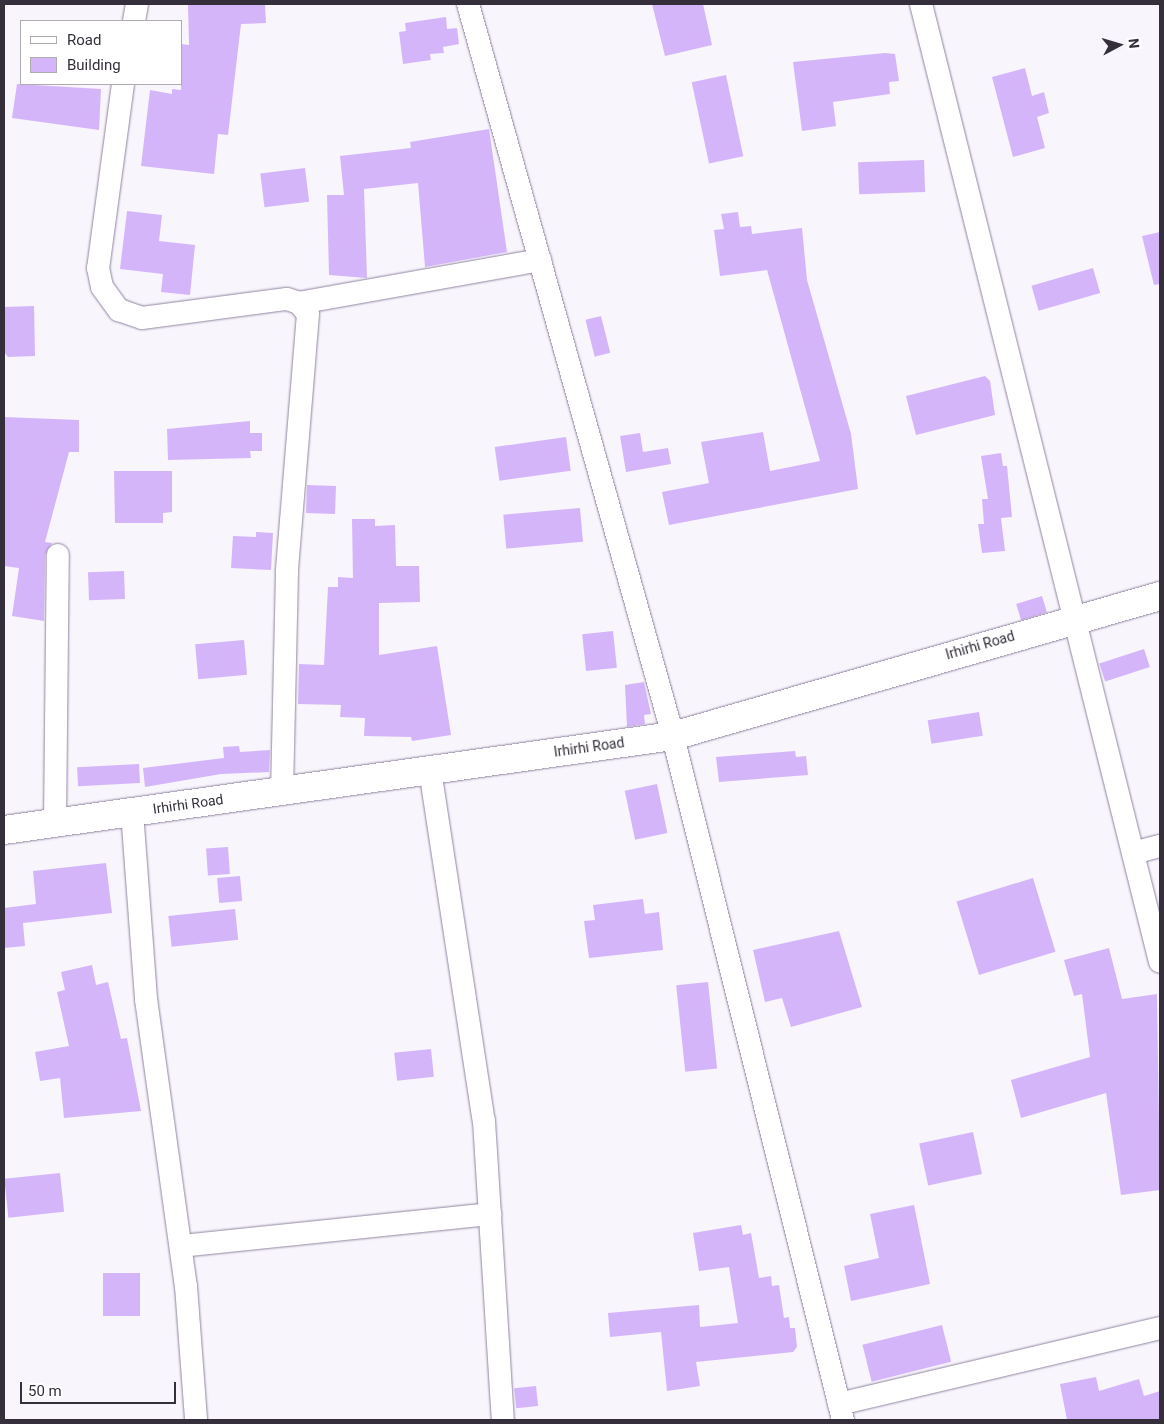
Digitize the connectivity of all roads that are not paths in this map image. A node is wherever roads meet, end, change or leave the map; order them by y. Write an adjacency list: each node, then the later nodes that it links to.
1 (137, 4): 4 (street)
2 (468, 4): 6 (street)
3 (921, 4): 10 (street)
4 (134, 20)
5 (123, 85): 7 (street)
6 (540, 260): 7 (street); 11 (street)
7 (299, 303): 13 (street)
8 (58, 555): 15 (street)
9 (1160, 596): 10 (street, Irhirhi Road)
10 (1073, 619): 11 (street, Irhirhi Road); 18 (street)
11 (673, 736): 12 (street, Irhirhi Road); 23 (street)
12 (430, 770): 13 (street, Irhirhi Road); 20 (street)
13 (282, 790): 14 (street, Irhirhi Road)
14 (132, 812): 15 (street, Irhirhi Road); 21 (street)
15 (55, 823): 16 (street, Irhirhi Road)
16 (4, 830)
17 (1160, 846): 18 (street)
18 (1133, 852): 19 (street)
19 (1160, 962)
20 (490, 1214): 21 (street); 25 (street)
21 (181, 1246): 24 (street)
22 (1160, 1328): 23 (street)
23 (841, 1412)
24 (196, 1420)
25 (503, 1420)

